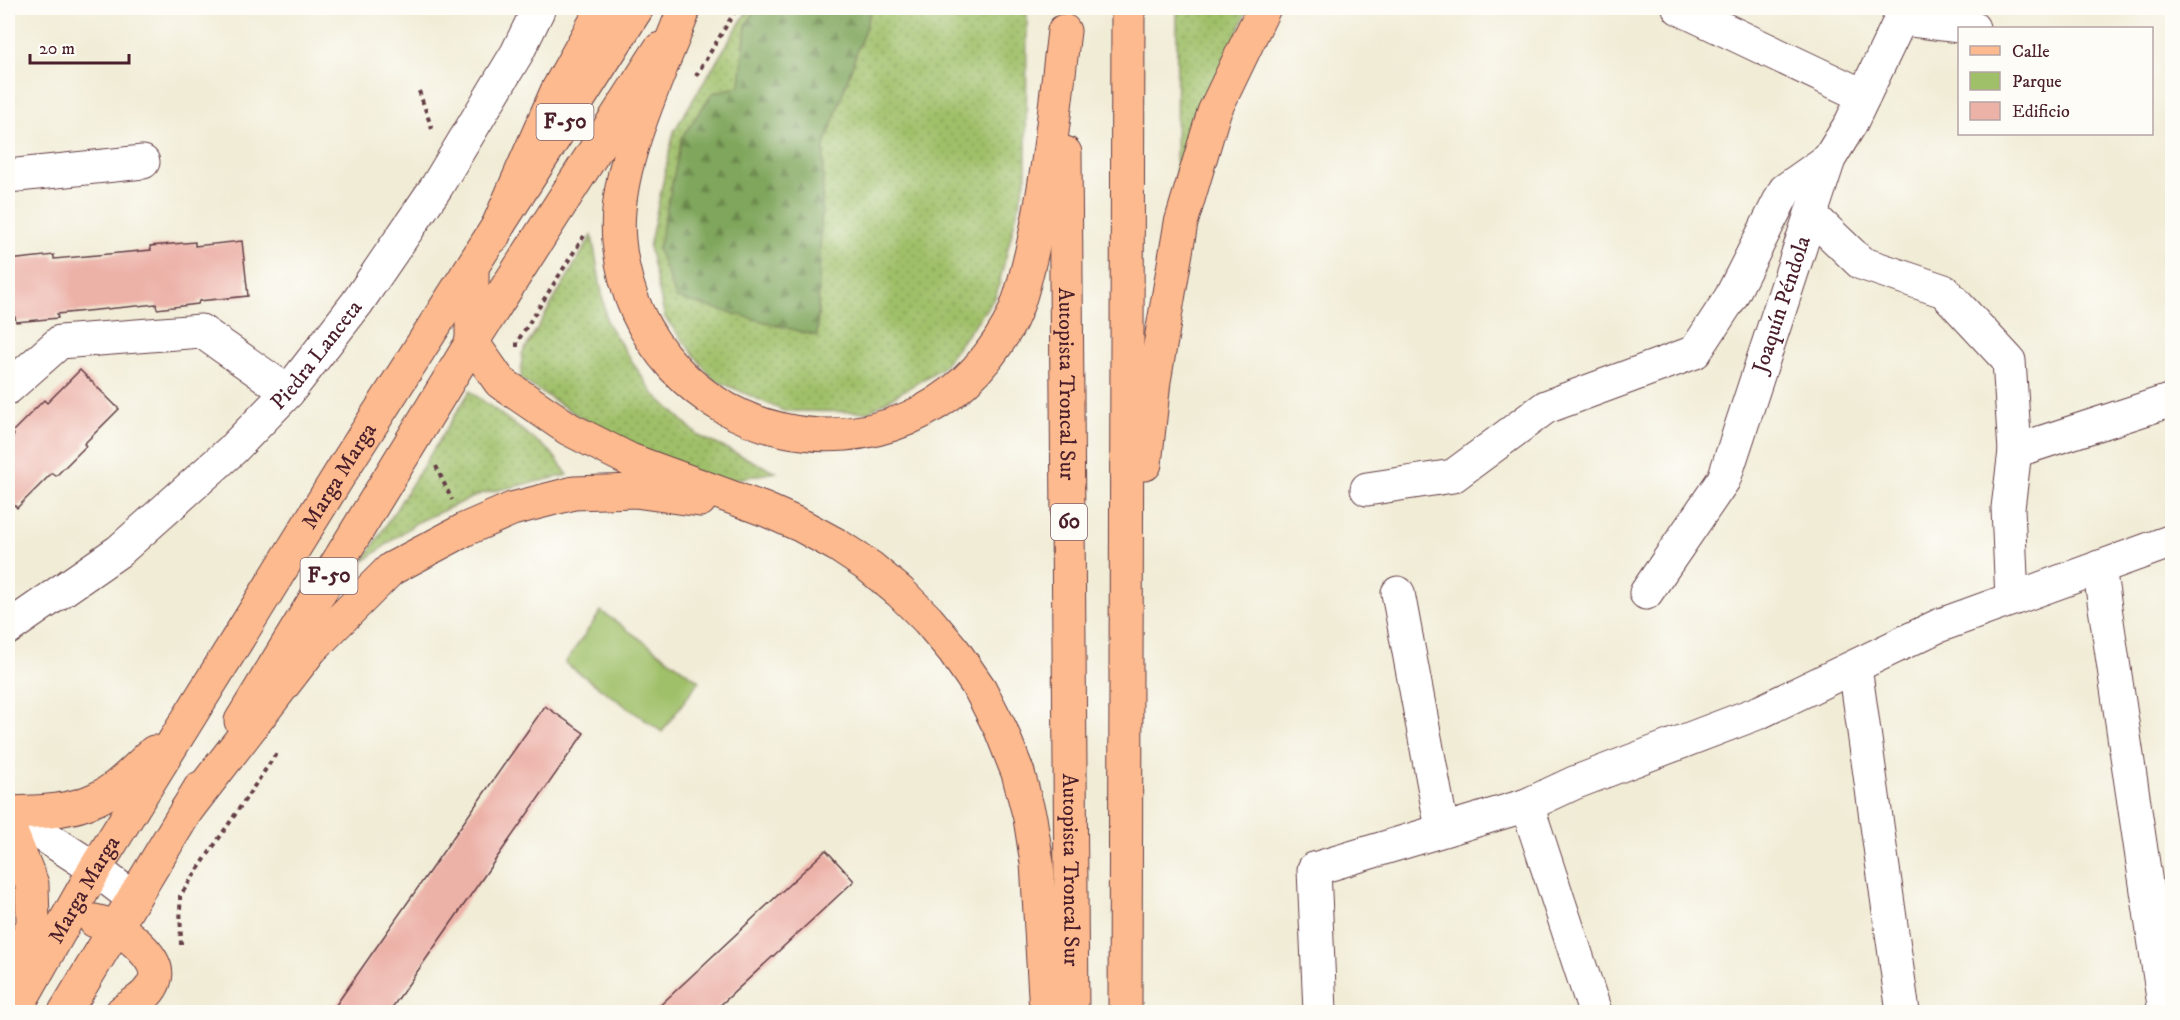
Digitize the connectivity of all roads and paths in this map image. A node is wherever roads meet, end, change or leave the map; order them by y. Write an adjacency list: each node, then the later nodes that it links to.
1 (539, 8): 24 (street, Piedra Lanceta)
2 (603, 8): 19 (main road)
3 (637, 8): 19 (main road, Marga Marga / F-50)
4 (737, 8): 12 (path)
5 (1128, 8): 37 (main road)
6 (1264, 8): 37 (main road)
7 (1680, 8): 13 (street)
8 (684, 11): 17 (main road); 21 (main road, Marga Marga / F-50)
9 (1904, 13): 11 (street); 13 (street, Joaquín Péndola)
10 (1064, 19): 17 (main road); 55 (main road, Autopista Troncal Sur / 60)
11 (1968, 27)
12 (693, 81)
13 (1864, 96): 14 (street, Joaquín Péndola)
14 (1829, 159): 18 (street, Joaquín Péndola); 28 (street)
15 (143, 162): 16 (street)
16 (8, 176)
17 (620, 208): 22 (path)
18 (1812, 216): 26 (street); 34 (street, Joaquín Péndola)
19 (493, 237): 20 (main road, Marga Marga / F-50)
20 (472, 270): 21 (main road); 39 (main road, Marga Marga / F-50)
21 (472, 342): 22 (main road); 42 (main road, Marga Marga / F-50)
22 (500, 382): 29 (main road)
23 (8, 388): 24 (street)
24 (288, 392): 36 (street, Piedra Lanceta)
25 (2172, 400): 26 (street)
26 (2015, 451): 35 (street)
27 (432, 459): 30 (path)
28 (1368, 489)
29 (766, 510): 30 (main road); 54 (main road)
30 (466, 528): 42 (main road)
31 (2172, 541): 32 (street)
32 (2099, 567): 35 (street); 60 (street)
33 (1398, 593): 44 (street)
34 (1646, 593)
35 (2012, 599): 38 (street)
36 (8, 628)
37 (1126, 638): 56 (main road)
38 (1855, 666): 41 (street); 59 (street)
39 (188, 719): 43 (main road); 45 (main road, Marga Marga / F-50)
40 (280, 747): 49 (path)
41 (1527, 805): 44 (street); 58 (street)
42 (186, 811): 46 (main road, Marga Marga / F-50)
43 (8, 817): 45 (street); 50 (main road)
44 (1442, 829): 57 (street)
45 (95, 869): 46 (street); 47 (main road, Marga Marga / F-50)
46 (133, 898): 48 (main road, Marga Marga / F-50)
47 (70, 914): 48 (main road); 51 (main road, Marga Marga / F-50)
48 (116, 927): 52 (main road, Marga Marga / F-50); 53 (main road)
49 (182, 953)
50 (8, 983)
51 (14, 1012)
52 (65, 1012)
53 (122, 1012)
54 (1046, 1012)
55 (1072, 1012)
56 (1125, 1012)
57 (1320, 1012)
58 (1595, 1012)
59 (1903, 1012)
60 (2165, 1012)

